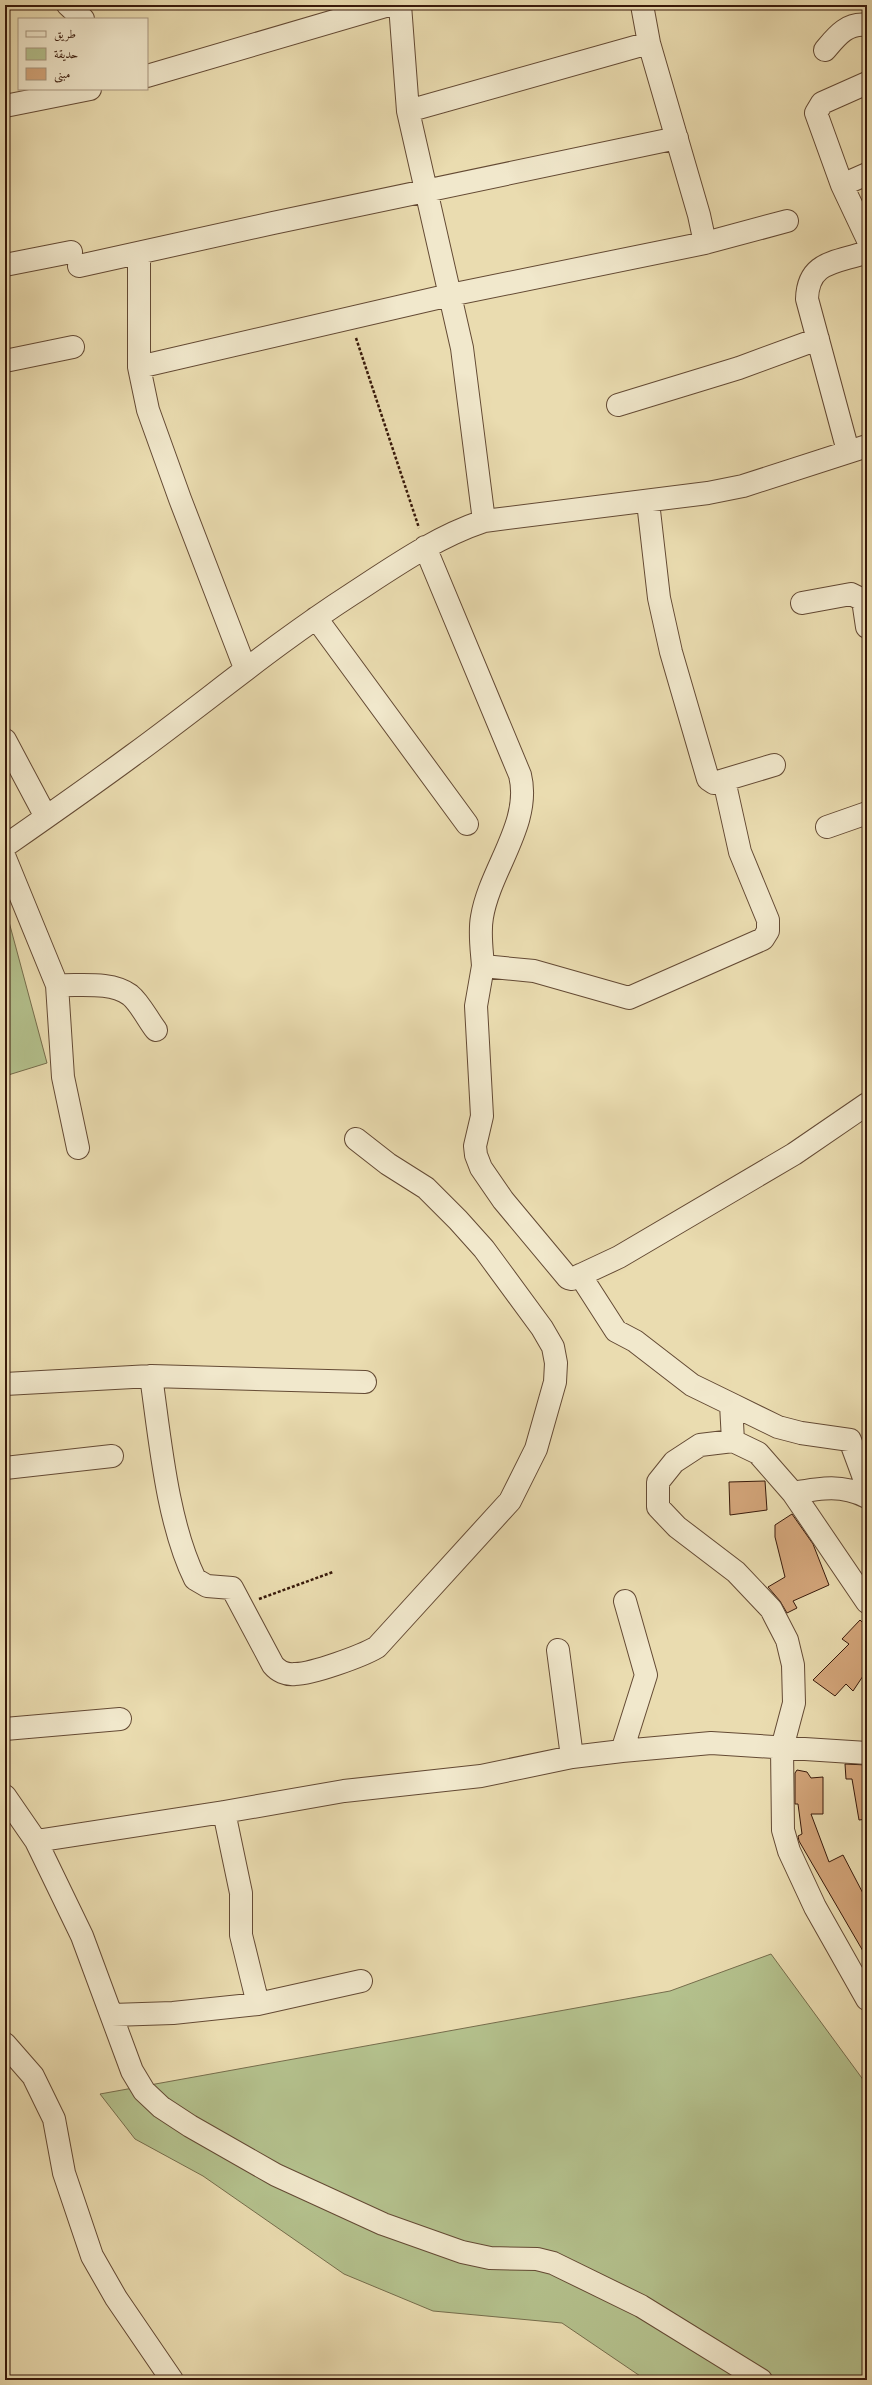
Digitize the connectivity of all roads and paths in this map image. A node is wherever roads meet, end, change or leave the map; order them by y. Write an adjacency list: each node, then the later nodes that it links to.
1 (68, 5): 5 (street)
2 (389, 5): 9 (street)
3 (400, 5): 13 (street)
4 (642, 5): 7 (street)
5 (82, 18)
6 (867, 25): 8 (street)
7 (649, 43): 13 (street); 14 (street)
8 (825, 50)
9 (148, 76)
10 (867, 83): 16 (street)
11 (85, 90): 12 (street)
12 (5, 106)
13 (408, 111): 17 (street)
14 (677, 138): 17 (street); 20 (street)
15 (867, 174): 16 (street)
16 (842, 184): 19 (street)
17 (425, 192): 22 (street); 24 (street)
18 (787, 221): 20 (street)
19 (867, 238)
20 (704, 243): 24 (street)
21 (867, 249): 26 (street)
22 (139, 254): 23 (street); 29 (street)
23 (5, 265)
24 (450, 295): 25 (street); 33 (street)
25 (349, 318): 29 (street); 34 (path)
26 (818, 339): 30 (street); 31 (street)
27 (73, 347): 28 (street)
28 (5, 361)
29 (139, 367): 38 (street)
30 (618, 405)
31 (858, 449): 32 (street)
32 (648, 502): 33 (street); 41 (street)
33 (484, 521): 34 (street)
34 (425, 547): 36 (street); 48 (street)
35 (802, 603): 37 (street)
36 (316, 618): 38 (street); 44 (street)
37 (867, 627)
38 (245, 668): 43 (street)
39 (5, 740): 43 (street)
40 (774, 765): 41 (street)
41 (724, 780): 48 (street)
42 (867, 813): 45 (street)
43 (46, 817): 46 (street)
44 (467, 824)
45 (827, 827)
46 (5, 846)
47 (5, 858): 49 (street)
48 (483, 966): 54 (street)
49 (57, 985): 50 (street); 53 (street)
50 (156, 1030)
51 (867, 1104): 54 (street)
52 (356, 1139): 68 (street)
53 (78, 1148)
54 (580, 1275): 58 (street)
55 (151, 1376): 56 (street); 57 (street); 68 (street)
56 (365, 1382)
57 (5, 1384)
58 (732, 1404): 59 (street); 62 (street)
59 (733, 1441): 63 (street); 72 (street)
60 (112, 1456): 61 (street)
61 (5, 1468)
62 (867, 1486)
63 (793, 1494): 64 (street); 67 (street)
64 (867, 1497)
65 (333, 1572): 68 (path)
66 (625, 1601): 73 (street)
67 (867, 1602)
68 (242, 1605)
69 (558, 1650): 75 (street)
70 (120, 1719): 71 (street)
71 (5, 1729)
72 (782, 1748): 73 (street); 74 (street); 80 (street)
73 (622, 1751): 75 (street)
74 (867, 1753)
75 (572, 1757): 77 (street)
76 (5, 1796): 78 (street)
77 (224, 1812): 78 (street); 81 (street)
78 (36, 1841): 82 (street)
79 (361, 1981): 81 (street)
80 (867, 1999)
81 (258, 2004): 82 (street)
82 (112, 2015): 85 (street)
83 (5, 2044): 84 (street)
84 (172, 2380)
85 (761, 2380)

